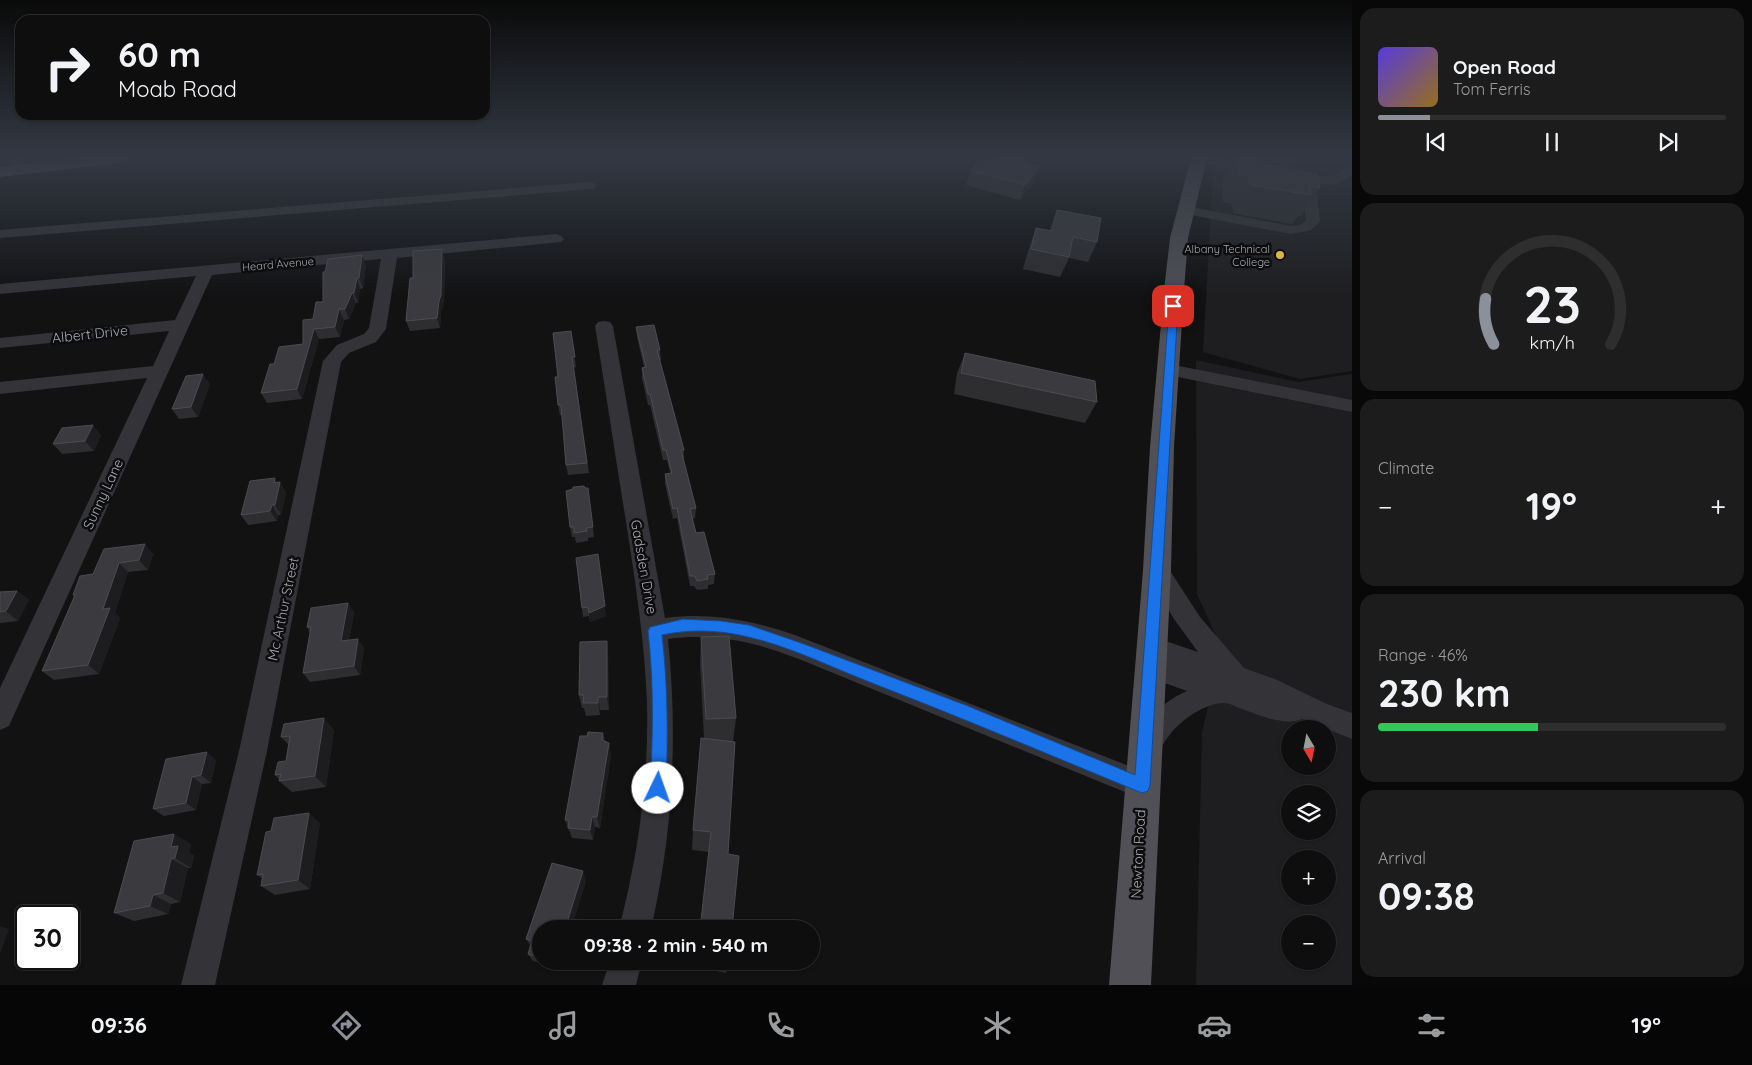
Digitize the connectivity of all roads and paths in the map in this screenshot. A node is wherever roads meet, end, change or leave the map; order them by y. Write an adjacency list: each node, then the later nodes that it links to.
1 (369, 204): 5 (street)
2 (1188, 204): 4 (main road, Newton Road)
3 (1311, 204): 4 (street)
4 (1186, 210): 13 (main road, Newton Road)
5 (0, 234)
6 (556, 239): 7 (street, Heard Avenue)
7 (390, 254): 8 (street, Heard Avenue); 27 (street, Mc Arthur Street)
8 (206, 270): 9 (street, Heard Avenue); 10 (street, Sunny Lane)
9 (0, 289)
10 (180, 325): 12 (street, Albert Drive); 14 (street, Sunny Lane)
11 (604, 326): 18 (street, Gadsden Drive)
12 (0, 343)
13 (1169, 370): 16 (street); 17 (main road, Newton Road)
14 (159, 371): 15 (street); 21 (street, Sunny Lane)
15 (0, 388)
16 (1352, 406)
17 (1157, 570): 19 (main road, Newton Road); 20 (street)
18 (655, 631): 24 (street); 25 (street, Gadsden Drive)
19 (1151, 657): 20 (street); 23 (main road, Newton Road)
20 (1230, 684): 22 (street); 23 (street)
21 (0, 717)
22 (1352, 726)
23 (1144, 751): 24 (main road, Newton Road)
24 (1142, 785): 29 (main road, Newton Road)
25 (637, 920)
26 (623, 970): 28 (street)
27 (198, 985)
28 (619, 985)
29 (1130, 985)

